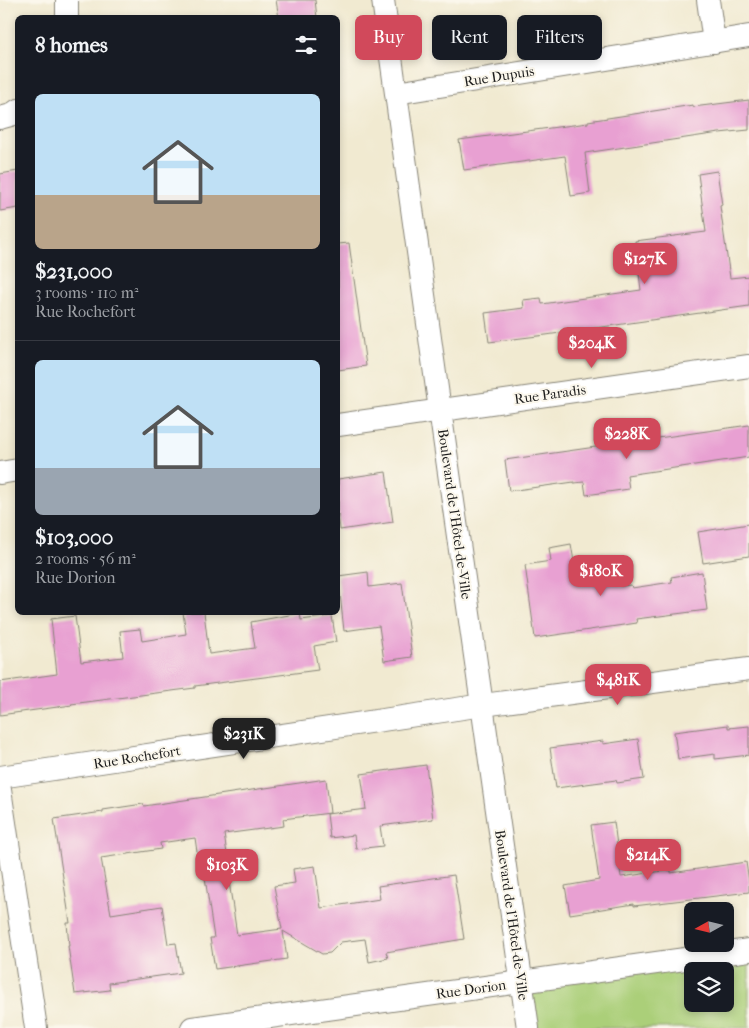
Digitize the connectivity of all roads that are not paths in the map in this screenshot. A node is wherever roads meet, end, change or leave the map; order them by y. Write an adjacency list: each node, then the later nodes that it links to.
1 (67, 0): 4 (street)
2 (383, 0): 7 (street, Boulevard de l'Hôtel-de-Ville)
3 (708, 0): 6 (street)
4 (67, 15)
5 (749, 36): 6 (street, Rue Dupuis)
6 (714, 42): 7 (street, Rue Dupuis)
7 (396, 93): 11 (street, Boulevard de l'Hôtel-de-Ville)
8 (15, 112): 9 (street)
9 (0, 118)
10 (749, 366): 11 (street, Rue Paradis)
11 (440, 410): 12 (street, Rue Paradis); 16 (street, Boulevard de l'Hôtel-de-Ville)
12 (340, 425)
13 (15, 470): 14 (street)
14 (0, 473)
15 (749, 669): 16 (street)
16 (482, 705): 17 (street, Rue Rochefort); 20 (street, Boulevard de l'Hôtel-de-Ville)
17 (0, 777)
18 (0, 790): 22 (street)
19 (749, 950): 20 (street, Rue Dorion)
20 (522, 982): 21 (street, Rue Dorion); 24 (street, Boulevard de l'Hôtel-de-Ville)
21 (227, 1026): 23 (street, Rue Dorion)
22 (36, 1028)
23 (192, 1028)
24 (528, 1028)

